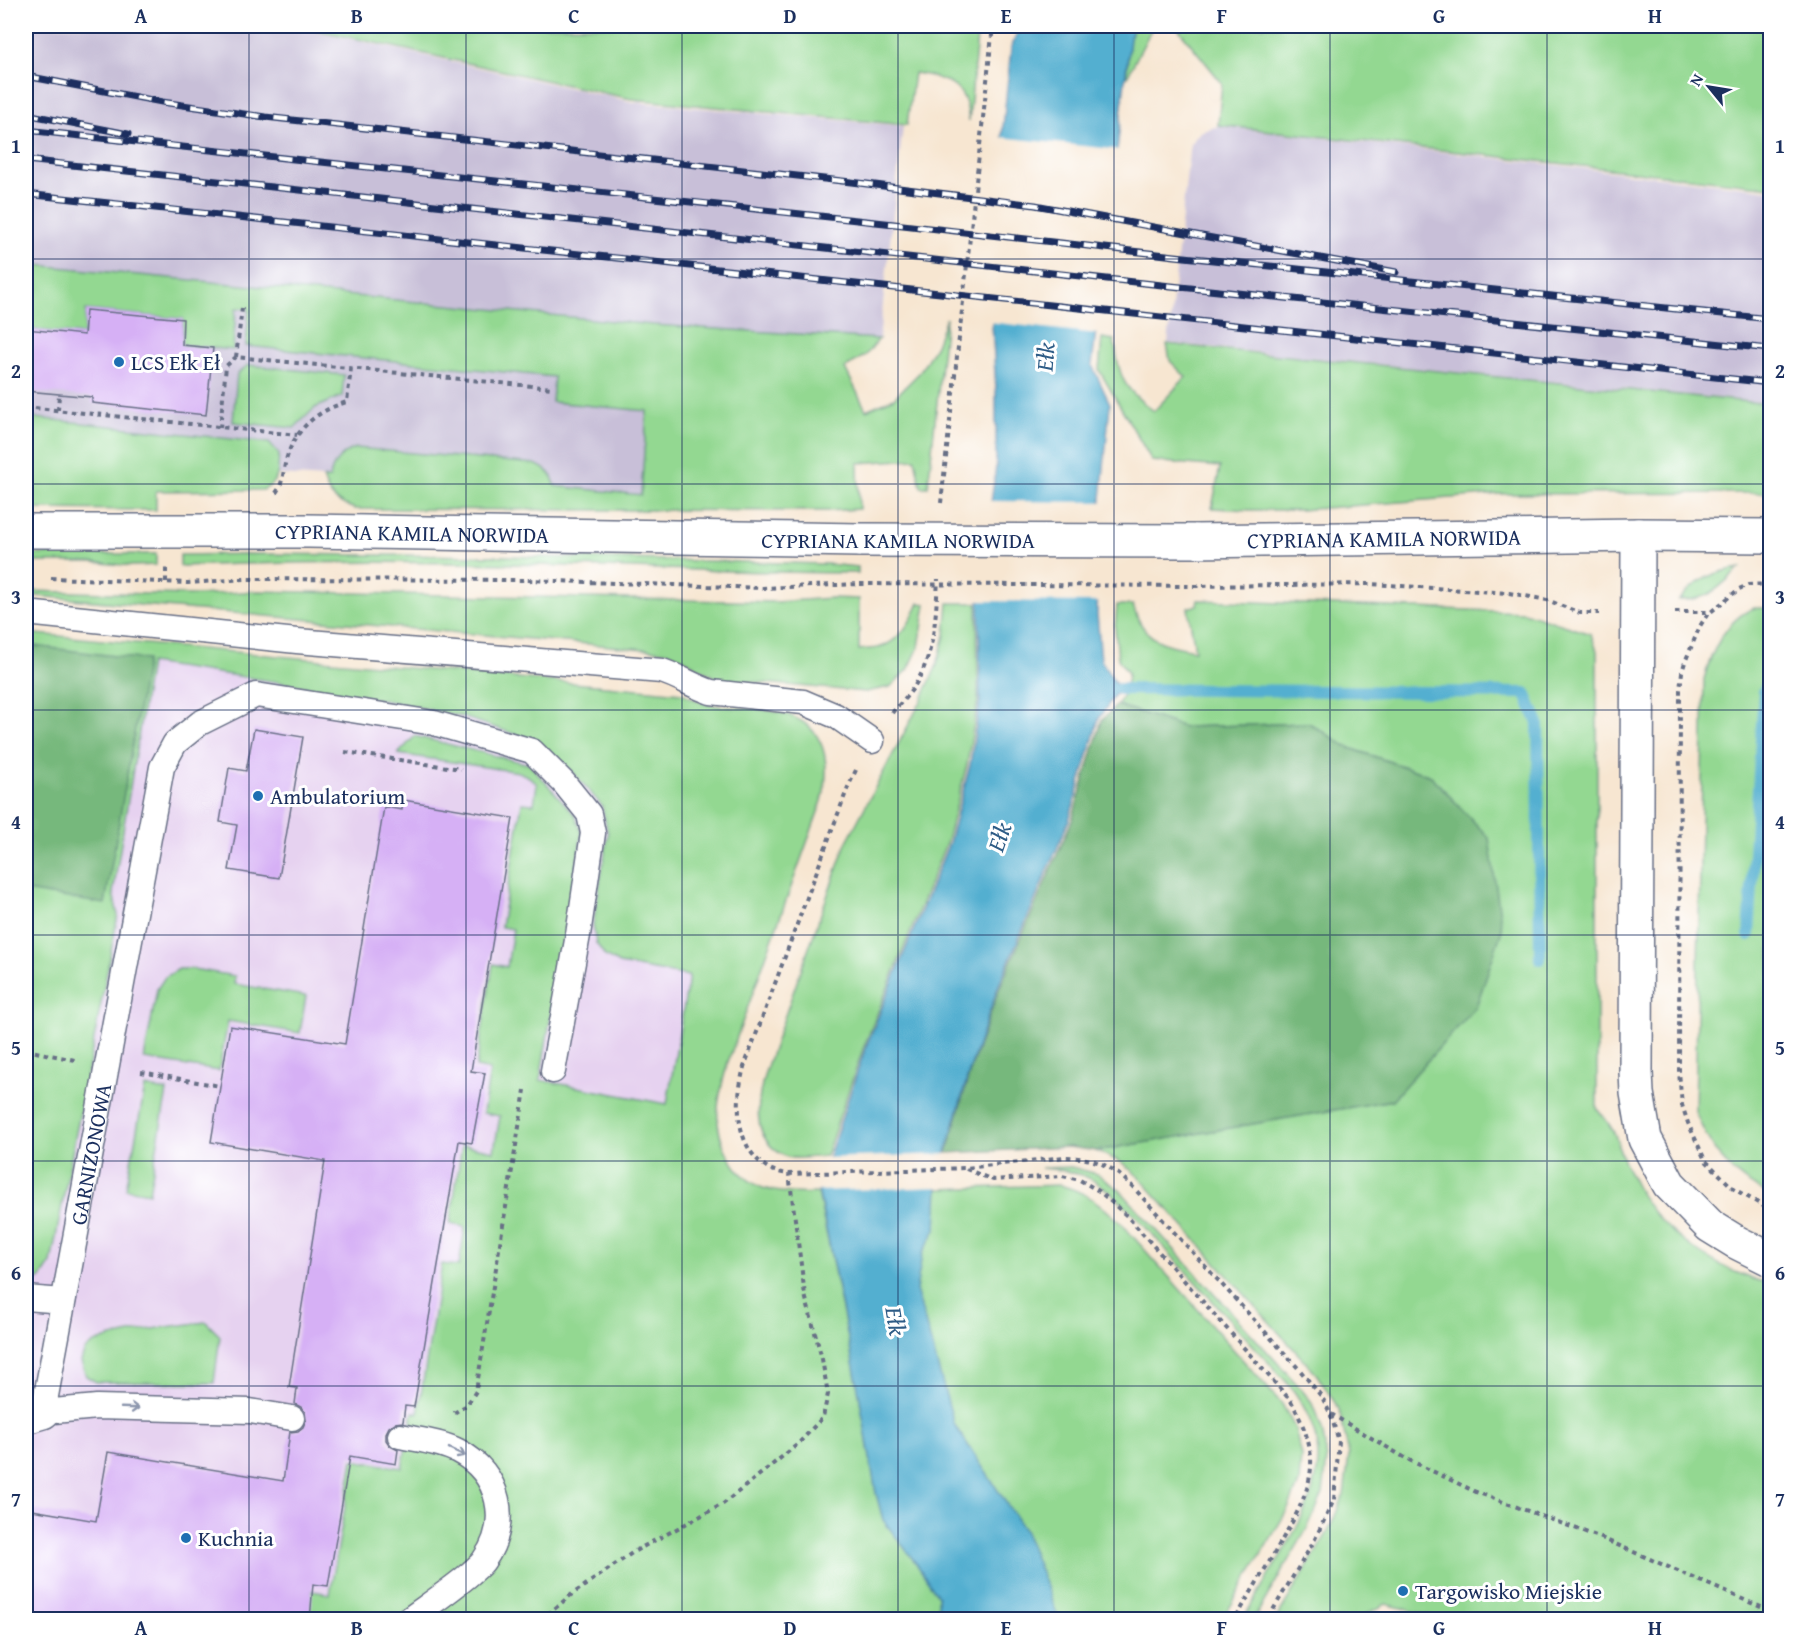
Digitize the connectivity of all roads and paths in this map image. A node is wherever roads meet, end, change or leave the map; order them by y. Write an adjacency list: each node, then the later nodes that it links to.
1 (993, 26): 12 (path)
2 (242, 308): 3 (path)
3 (236, 357): 4 (path); 9 (path)
4 (351, 368): 5 (path); 10 (path)
5 (552, 388)
6 (59, 394): 8 (path)
7 (26, 407): 8 (path)
8 (58, 411): 9 (path)
9 (220, 428): 10 (path)
10 (297, 435): 11 (path)
11 (269, 496)
12 (941, 499)
13 (26, 531): 14 (street, CYPRIANA KAMILA NORWIDA)
14 (167, 531): 15 (street, CYPRIANA KAMILA NORWIDA, bridge); 18 (path)
15 (1638, 535): 16 (street, CYPRIANA KAMILA NORWIDA); 23 (street)
16 (1770, 536)
17 (47, 578): 18 (path)
18 (166, 582): 23 (path, bridge)
19 (1770, 584): 21 (path)
20 (936, 602): 24 (path)
21 (1710, 612): 23 (path); 31 (path)
22 (26, 613): 24 (lane)
23 (1638, 613): 32 (street)
24 (872, 741): 30 (path)
25 (345, 752): 26 (path)
26 (468, 770)
27 (553, 1071): 36 (lane, GARNIZONOWA)
28 (525, 1089): 39 (path)
29 (966, 1168): 30 (path); 38 (path); 45 (path)
30 (789, 1174): 44 (path)
31 (1770, 1210)
32 (1736, 1242): 33 (street); 34 (street)
33 (1770, 1249)
34 (1770, 1258)
35 (26, 1298): 36 (lane)
36 (63, 1301): 37 (lane, GARNIZONOWA)
37 (46, 1413): 40 (lane, one-way to 40)
38 (1330, 1413): 42 (path); 46 (path)
39 (449, 1416)
40 (292, 1418)
41 (400, 1436): 43 (lane, one-way to 43)
42 (1770, 1611)
43 (408, 1620)
44 (541, 1620)
45 (1235, 1620)
46 (1267, 1620)

